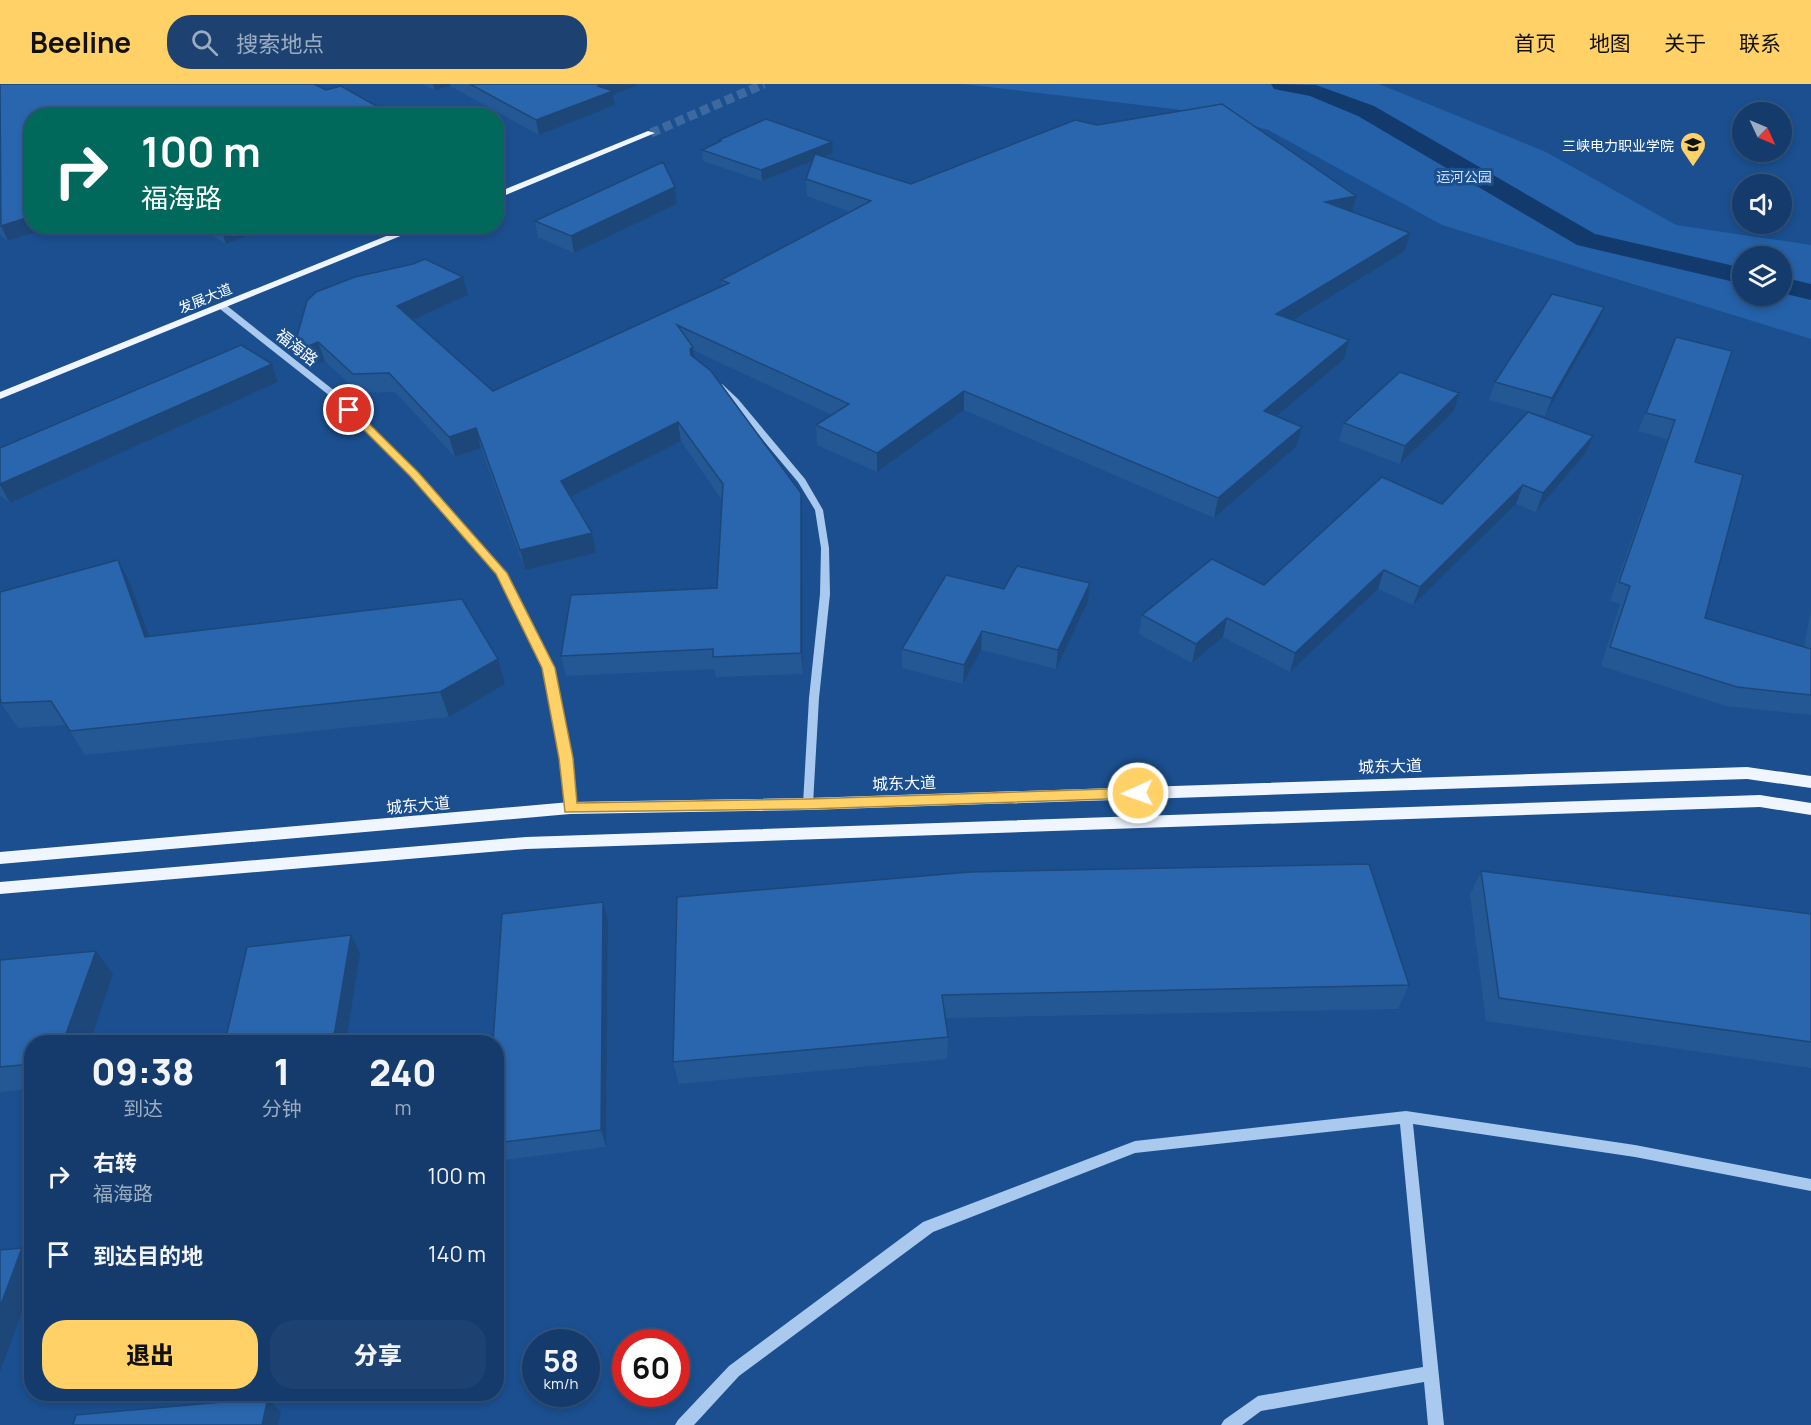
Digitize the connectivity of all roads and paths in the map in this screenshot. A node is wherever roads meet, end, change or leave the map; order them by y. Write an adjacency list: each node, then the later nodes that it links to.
1 (651, 133): 2 (main road)
2 (504, 193)
3 (401, 234): 4 (main road, 发展大道)
4 (223, 307): 6 (main road, 发展大道); 9 (street, 福海路)
5 (712, 379): 8 (street)
6 (0, 396)
7 (1811, 782): 8 (main road, 城东大道)
8 (808, 804): 9 (main road, 城东大道)
9 (570, 808): 11 (main road, 城东大道)
10 (1811, 808): 12 (main road)
11 (0, 858)
12 (0, 888)
13 (1406, 1117): 14 (street); 15 (street); 16 (street)
14 (1811, 1185)
15 (1430, 1373): 17 (street); 18 (street)
16 (683, 1425)
17 (1229, 1425)
18 (1436, 1425)

